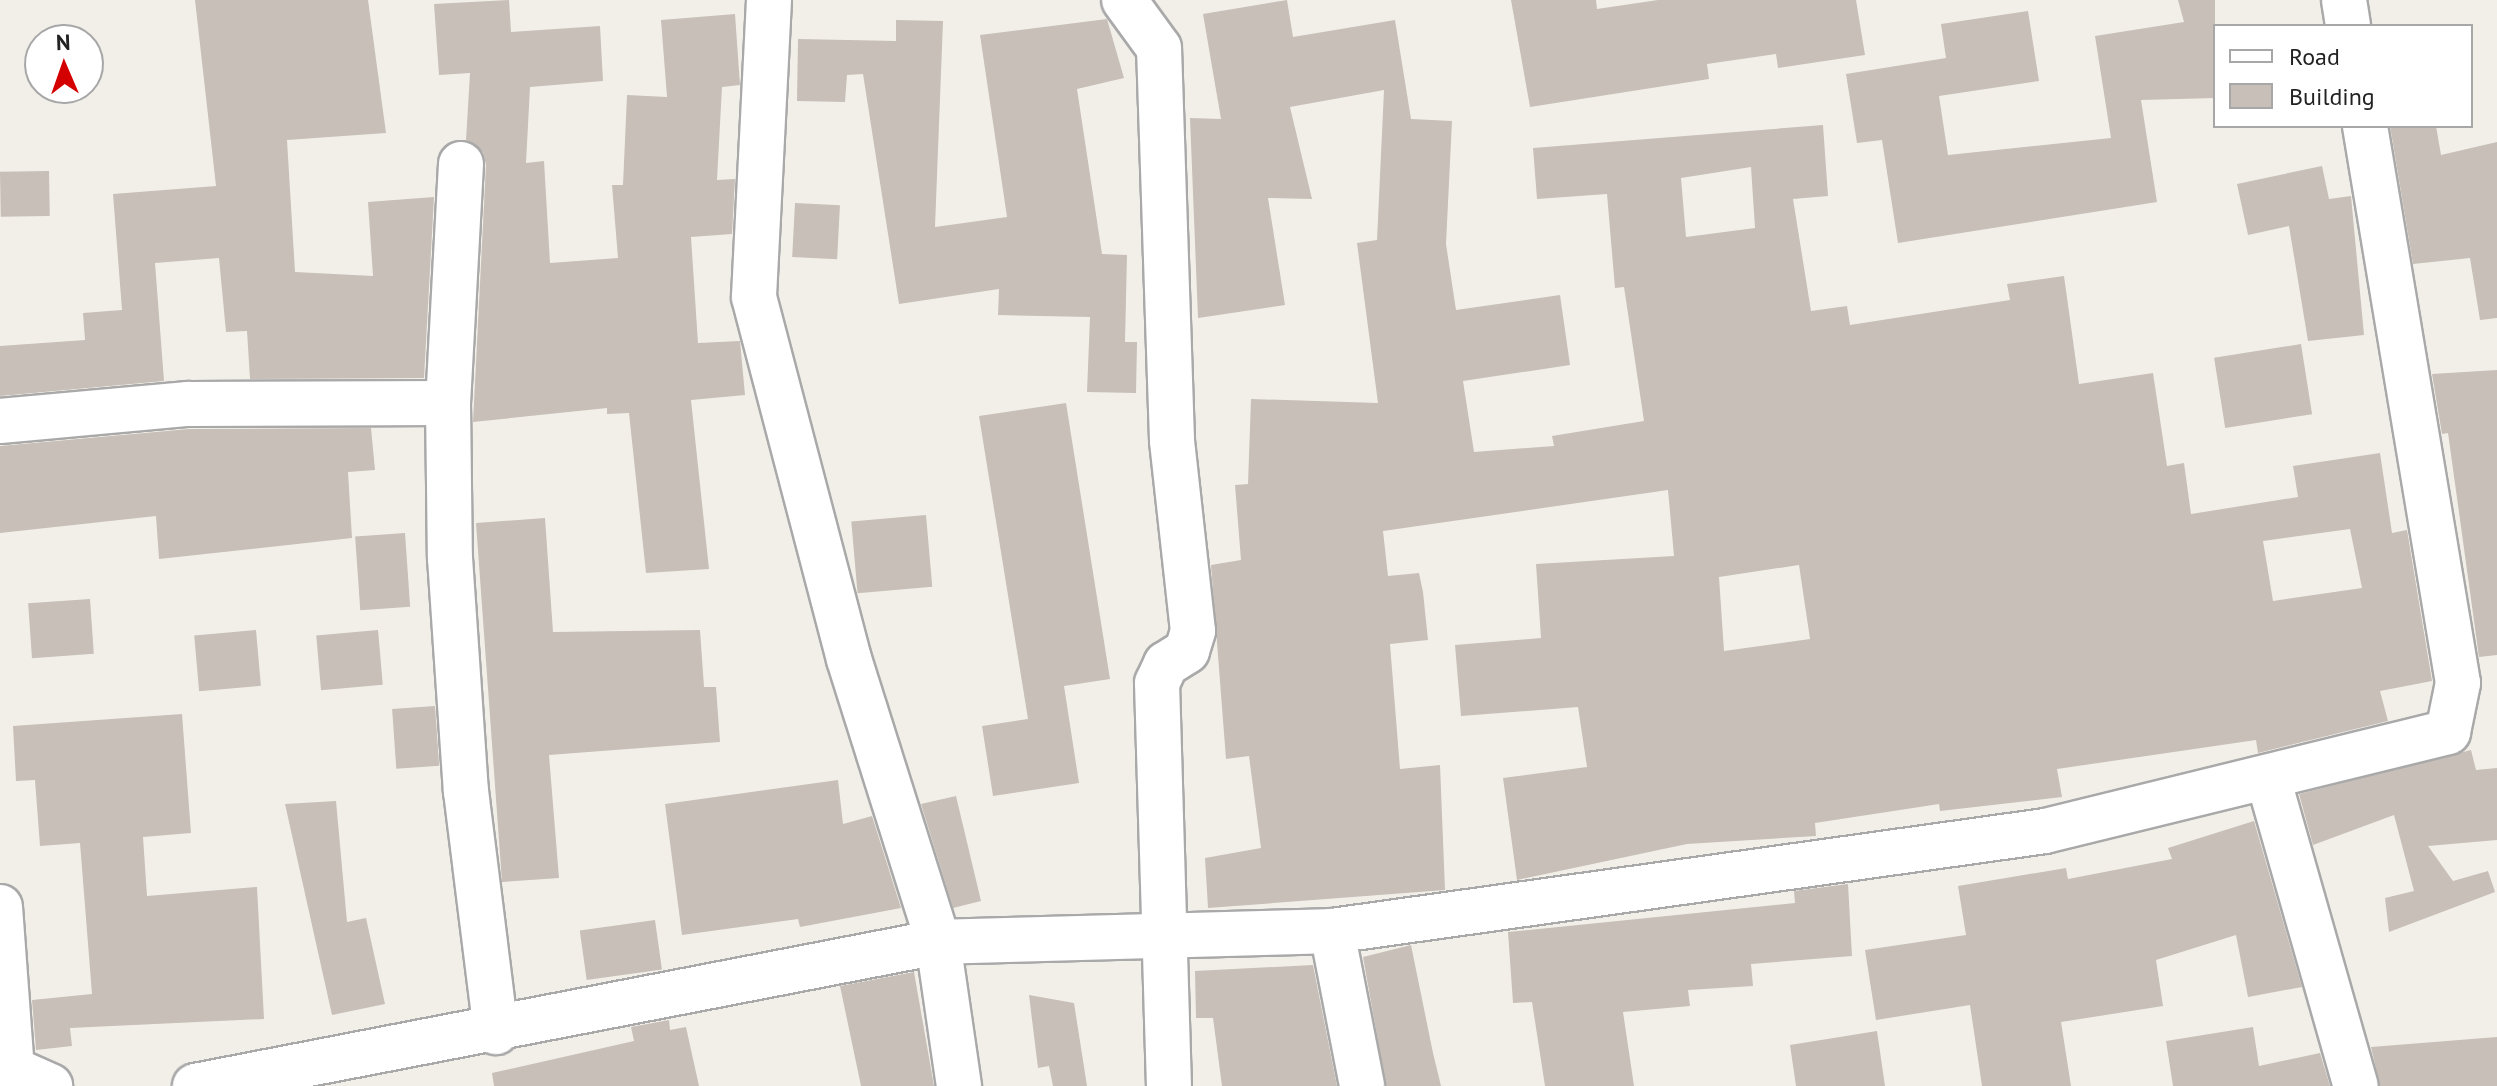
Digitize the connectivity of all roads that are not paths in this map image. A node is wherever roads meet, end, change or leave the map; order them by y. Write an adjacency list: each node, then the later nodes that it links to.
1 (769, 0): 13 (street)
2 (1124, 0): 12 (street)
3 (2344, 0): 4 (street)
4 (2348, 24)
5 (2365, 128): 9 (street)
6 (461, 164): 7 (street)
7 (448, 403): 8 (street); 15 (street)
8 (0, 421)
9 (2268, 778): 11 (street); 21 (street)
10 (0, 907): 14 (street)
11 (1332, 931): 12 (street); 20 (street)
12 (1160, 939): 13 (street); 19 (street)
13 (938, 942): 15 (street); 18 (street)
14 (4, 1019): 16 (street)
15 (496, 1032): 17 (street)
16 (50, 1086)
17 (195, 1086)
18 (959, 1086)
19 (1169, 1086)
20 (1362, 1086)
21 (2356, 1086)

